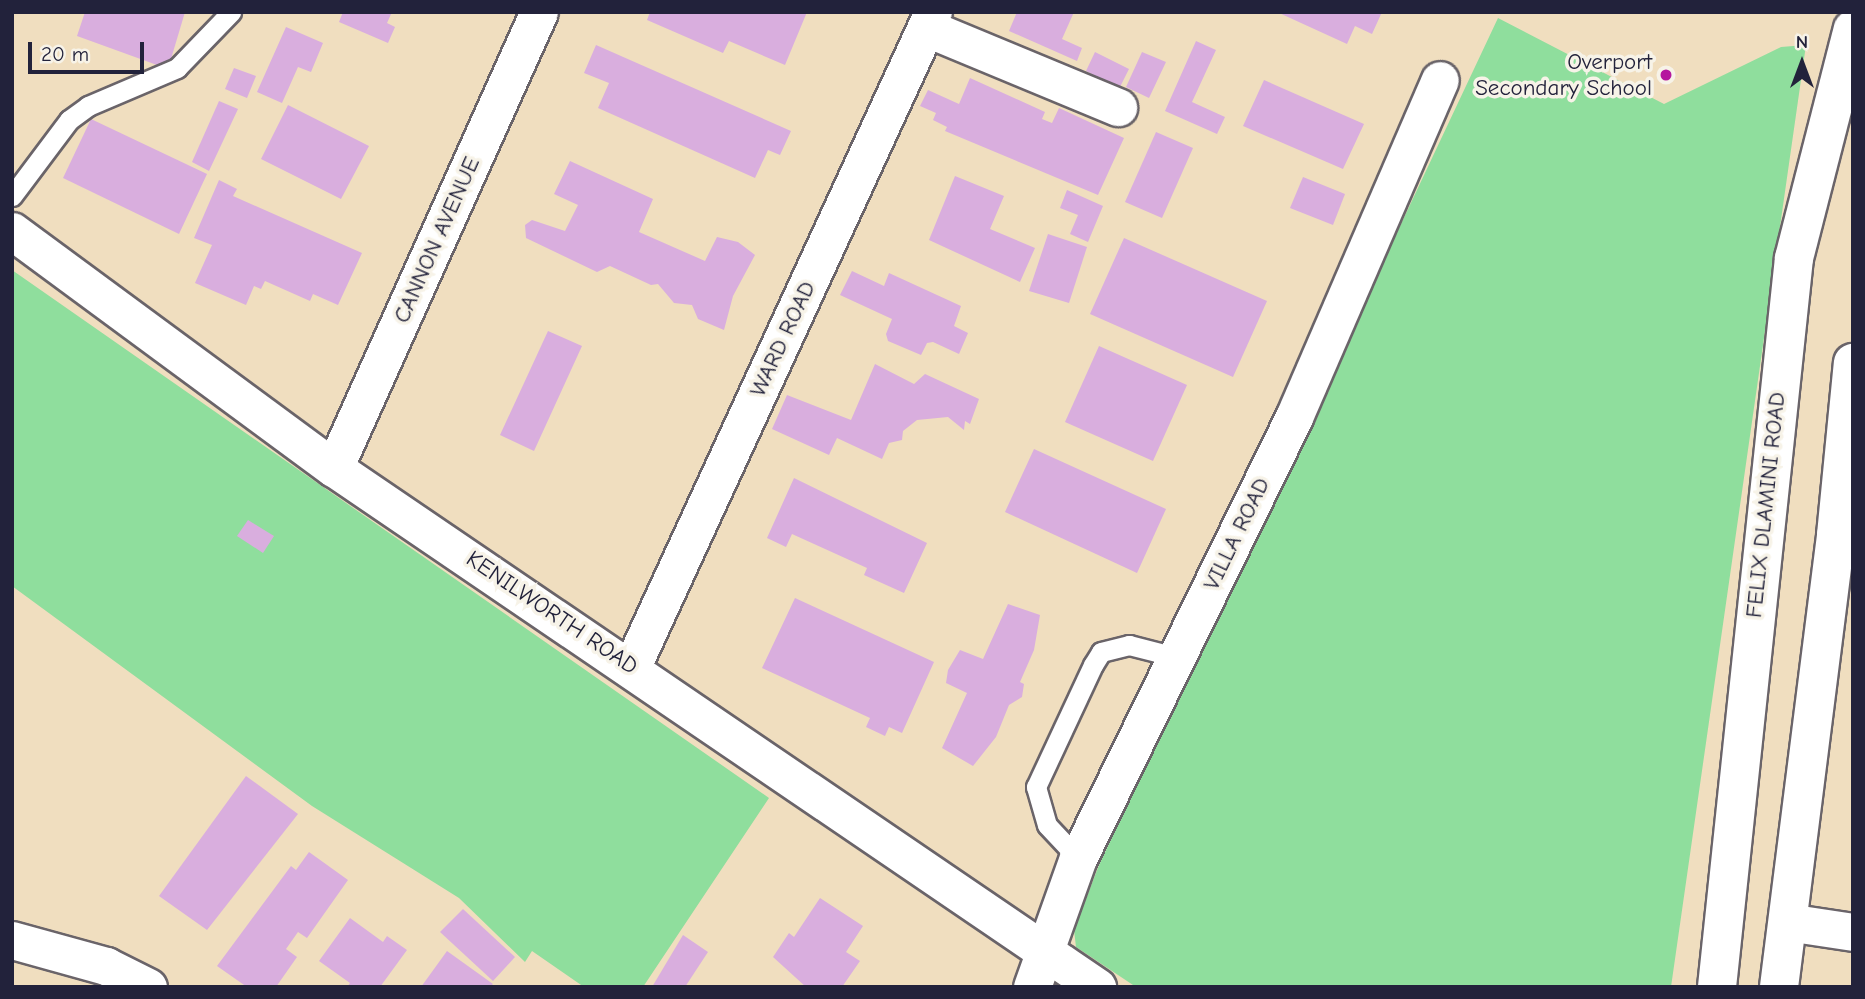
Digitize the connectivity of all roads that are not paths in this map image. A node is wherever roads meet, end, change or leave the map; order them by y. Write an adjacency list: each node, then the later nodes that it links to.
1 (231, 12): 8 (lane)
2 (539, 12): 12 (street, CANNON AVENUE)
3 (930, 20): 6 (street); 15 (street, WARD ROAD)
4 (1853, 29): 7 (main road, FELIX DLAMINI ROAD)
5 (1440, 80): 14 (street, VILLA ROAD)
6 (1118, 107)
7 (1842, 108): 24 (main road, FELIX DLAMINI ROAD)
8 (12, 196)
9 (12, 231): 12 (street, KENILWORTH ROAD)
10 (1853, 362): 11 (main road)
11 (1851, 407): 13 (main road)
12 (334, 468): 15 (street, KENILWORTH ROAD)
13 (1844, 538): 17 (main road)
14 (1177, 657): 16 (street, VILLA ROAD); 16 (lane)
15 (632, 666): 20 (street, KENILWORTH ROAD)
16 (1078, 858): 20 (street, VILLA ROAD)
17 (1787, 922): 18 (street); 25 (main road)
18 (1853, 932)
19 (12, 940): 21 (street)
20 (1044, 951): 22 (street, VILLA ROAD); 23 (street, KENILWORTH ROAD)
21 (148, 987)
22 (1032, 987)
23 (1097, 987)
24 (1717, 987)
25 (1779, 987)

